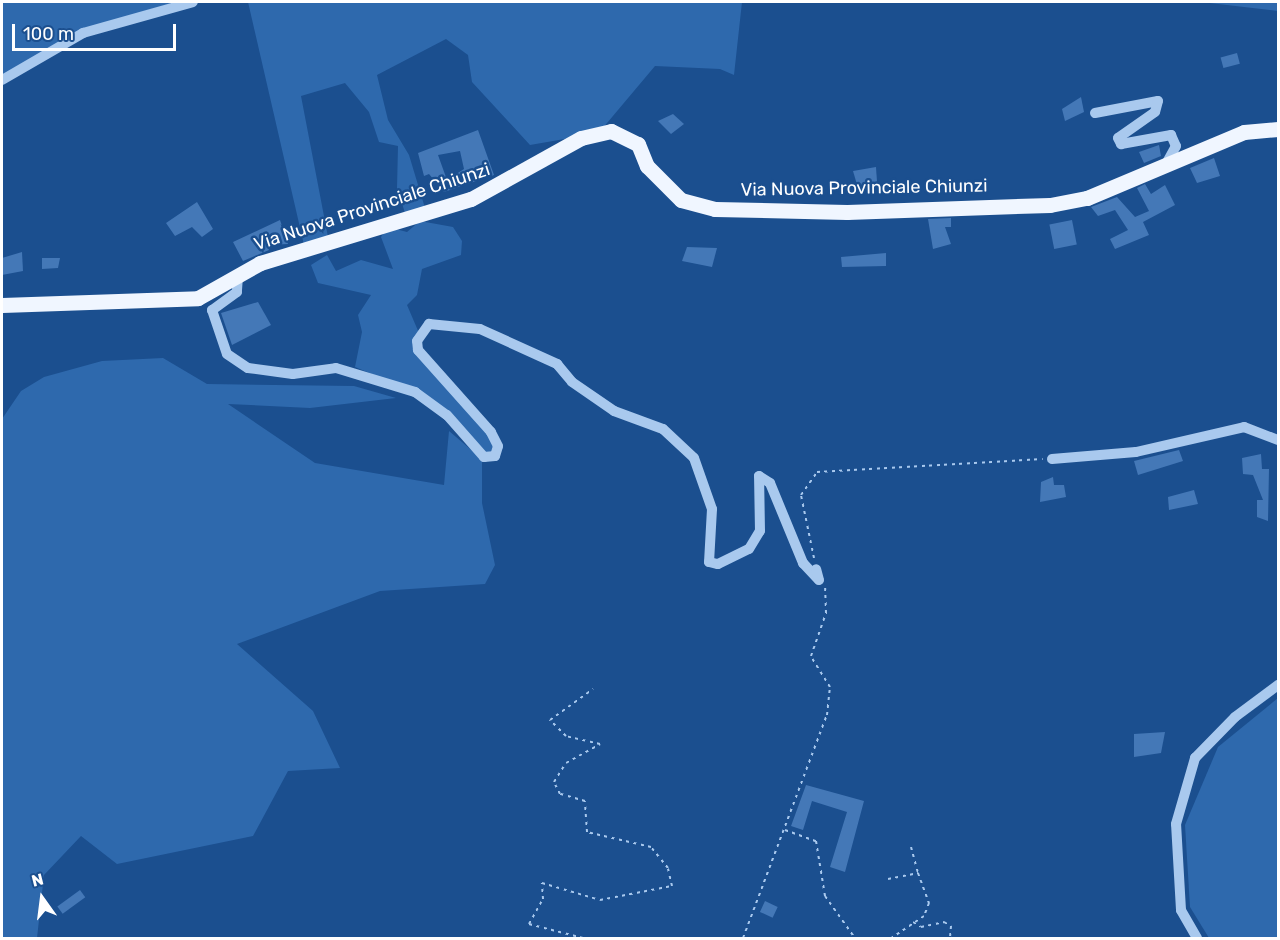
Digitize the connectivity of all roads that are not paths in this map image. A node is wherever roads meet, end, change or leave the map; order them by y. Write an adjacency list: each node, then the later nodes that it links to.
1 (193, 2): 2 (street)
2 (2, 80)
3 (1095, 112): 5 (street)
4 (1278, 129): 5 (main road, Via Nuova Provinciale Chiunzi)
5 (1160, 171): 6 (main road, Via Nuova Provinciale Chiunzi)
6 (238, 276): 7 (main road, Via Nuova Provinciale Chiunzi); 10 (street)
7 (2, 305)
8 (1278, 440): 9 (street)
9 (1052, 459)
10 (818, 574)
11 (1278, 685): 12 (street)
12 (1197, 939)

